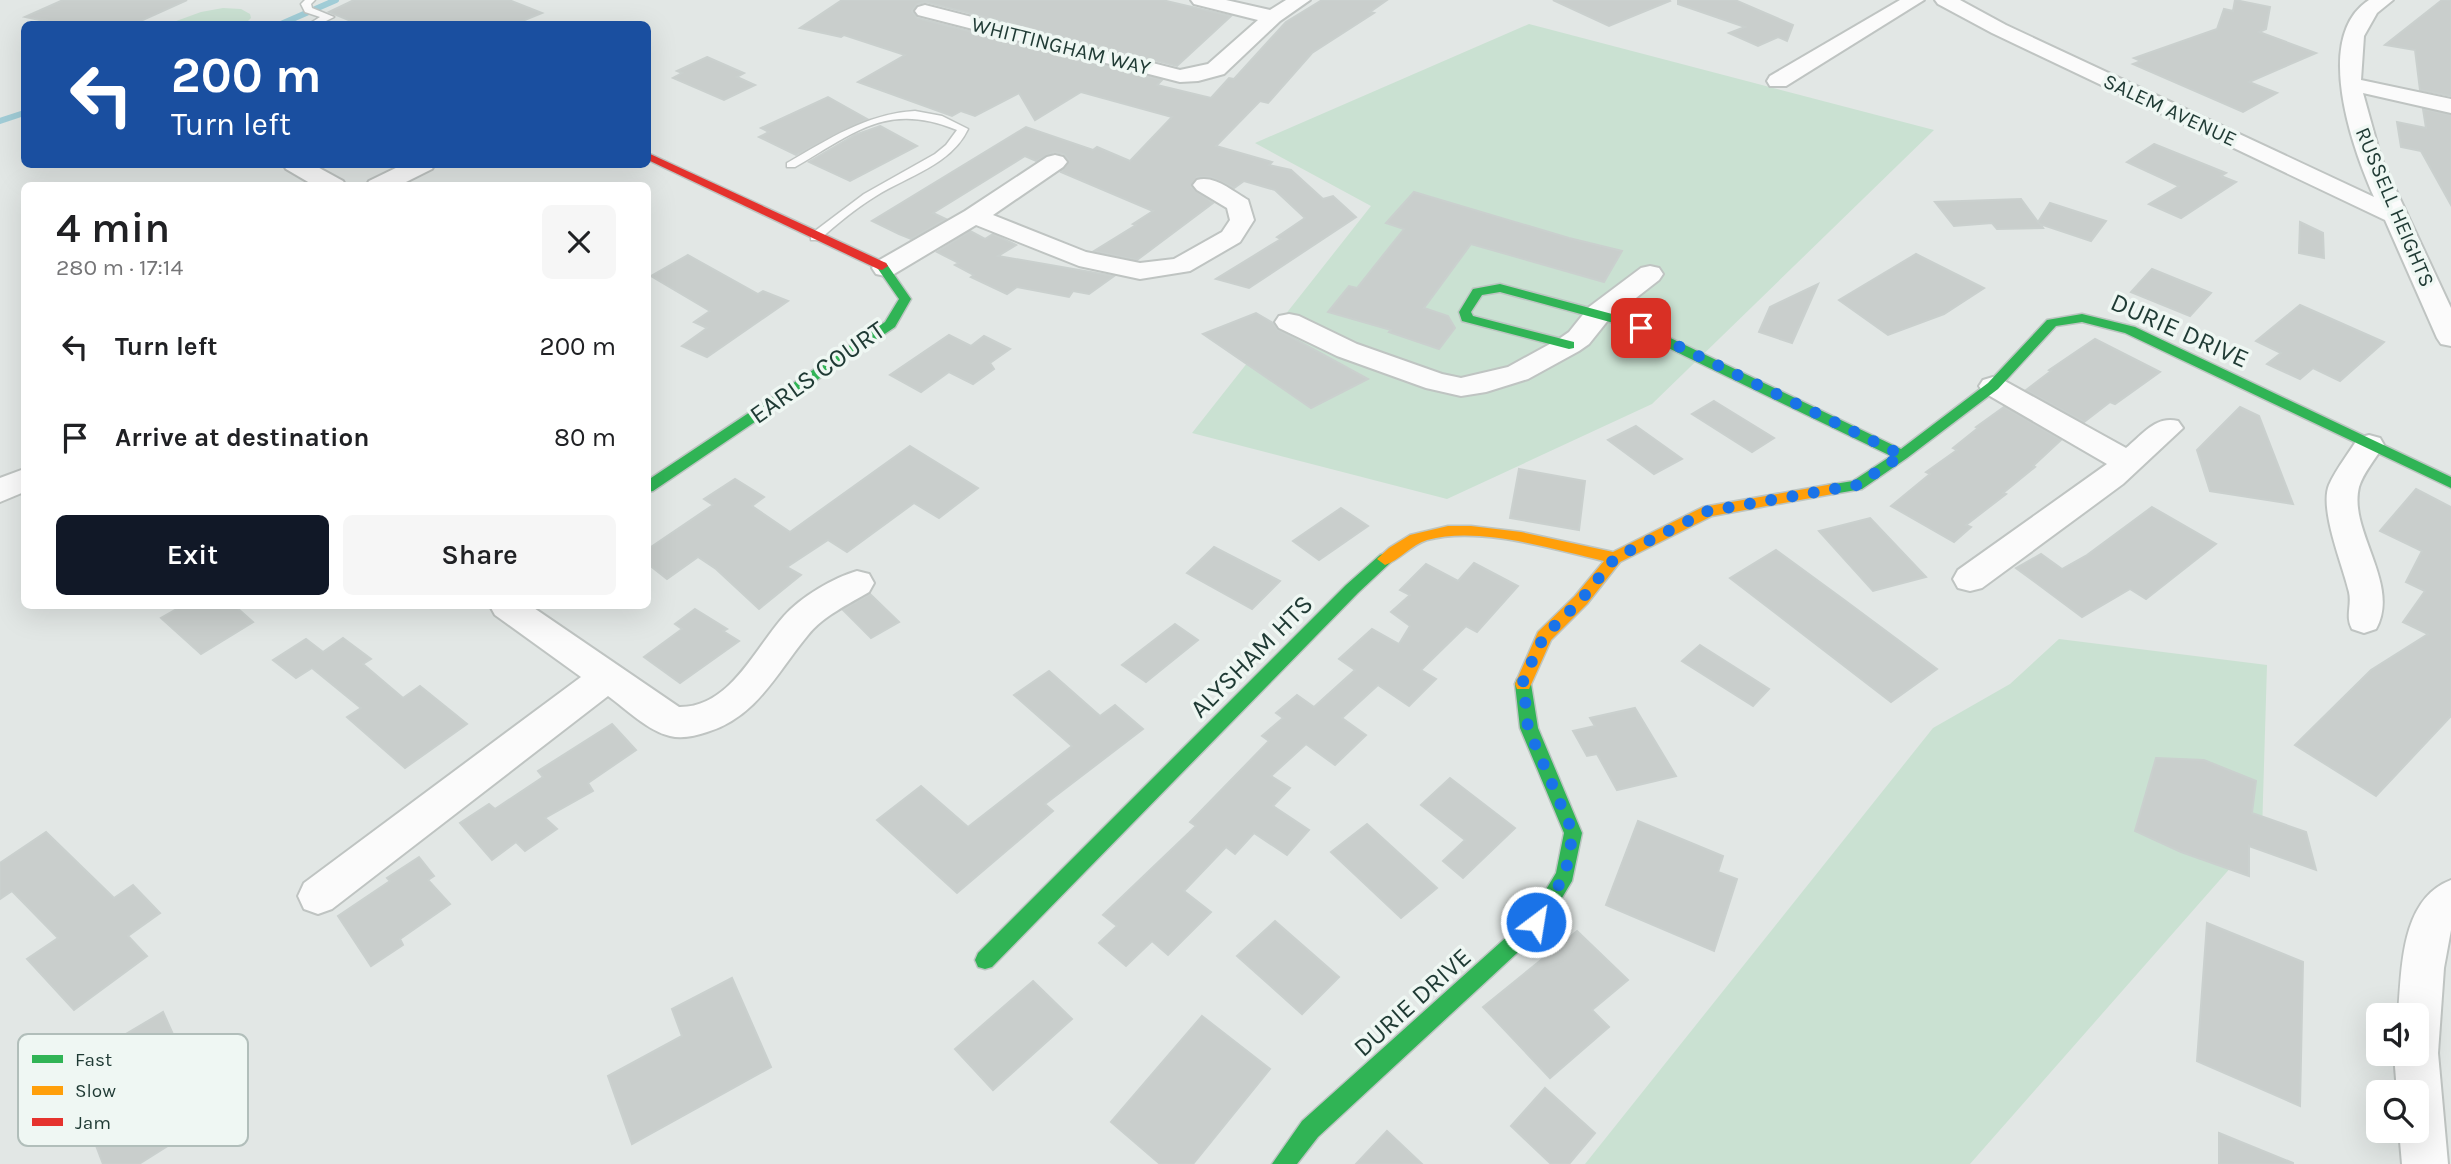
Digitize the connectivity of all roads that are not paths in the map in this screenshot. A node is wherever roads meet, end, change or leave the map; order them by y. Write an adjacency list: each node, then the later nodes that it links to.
1 (1201, 0): 8 (street)
2 (1300, 0): 8 (street)
3 (1914, 0): 10 (street)
4 (1945, 0): 22 (street, SALEM AVENUE)
5 (2383, 0): 11 (street, RUSSELL HEIGHTS)
6 (311, 8): 9 (lane)
7 (924, 11): 8 (street, WHITTINGHAM WAY)
8 (1273, 17)
9 (322, 21)
10 (1778, 81)
11 (2350, 84): 12 (street); 22 (street, RUSSELL HEIGHTS)
12 (2451, 106)
13 (651, 157): 23 (street)
14 (1055, 162): 21 (street)
15 (791, 165): 23 (lane)
16 (301, 168): 18 (street)
17 (415, 168): 19 (street)
18 (327, 182)
19 (386, 182)
20 (1205, 186): 21 (street)
21 (974, 216): 24 (street)
22 (2396, 216): 28 (street, RUSSELL HEIGHTS)
23 (815, 237): 24 (street)
24 (885, 268): 37 (street, EARLS COURT)
25 (1650, 274): 26 (street)
26 (1599, 313): 29 (street); 29 (street); 33 (street)
27 (1289, 322): 29 (street)
28 (2451, 338)
29 (1569, 345)
30 (1993, 386): 32 (street, DURIE DRIVE); 33 (street, DURIE DRIVE); 34 (street)
31 (2168, 428): 34 (street)
32 (2369, 445): 36 (street, DURIE DRIVE); 43 (street)
33 (1902, 455): 39 (street, DURIE DRIVE)
34 (2128, 463): 40 (street)
35 (21, 480): 38 (street)
36 (2451, 483)
37 (651, 486)
38 (0, 491)
39 (1615, 558): 47 (street, ALYSHAM HTS); 50 (street, DURIE DRIVE)
40 (1970, 579)
41 (857, 583): 44 (street)
42 (511, 609): 44 (street)
43 (2364, 620)
44 (608, 676): 45 (street)
45 (318, 896)
46 (2451, 898): 48 (street)
47 (985, 960)
48 (2420, 1003)
49 (2418, 1066): 51 (street)
50 (1283, 1164)
51 (2425, 1164)

